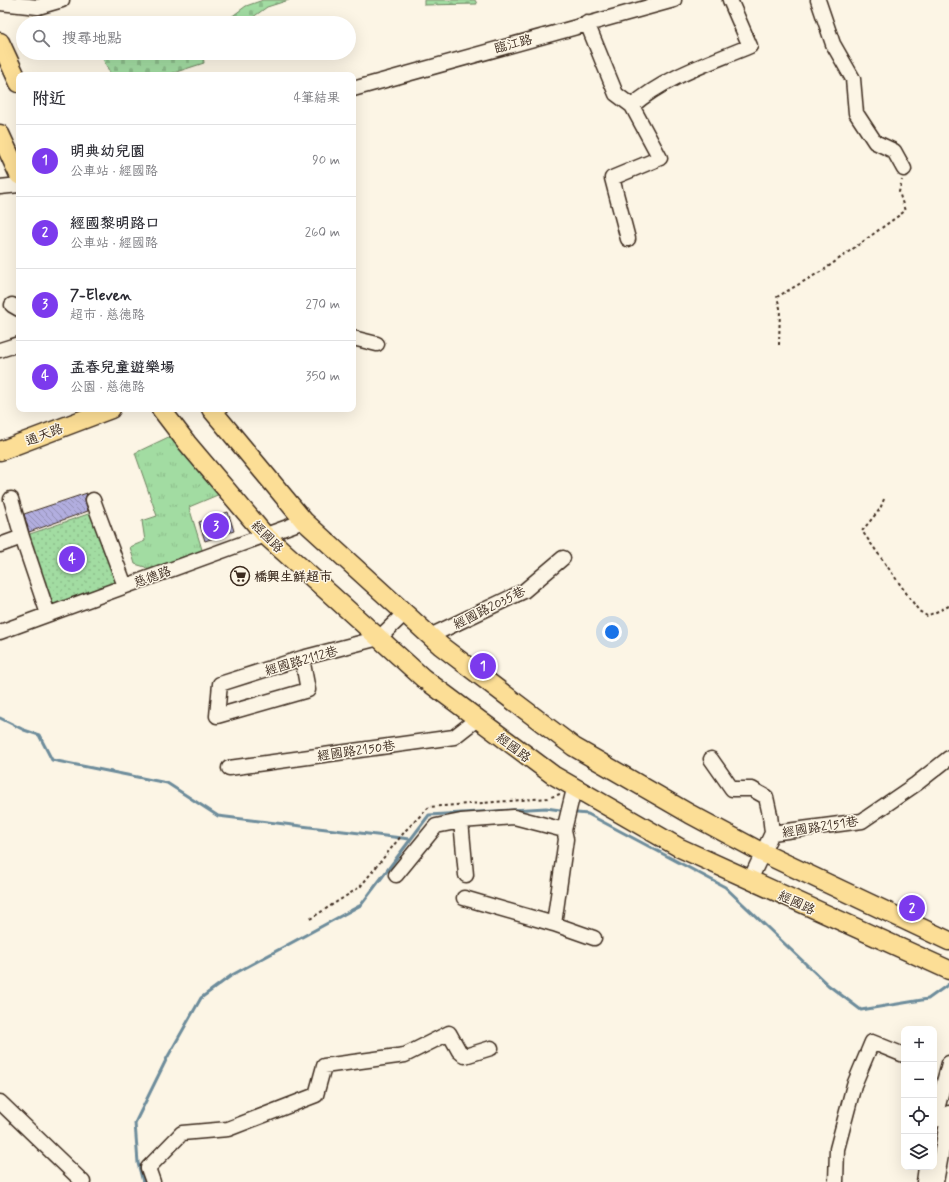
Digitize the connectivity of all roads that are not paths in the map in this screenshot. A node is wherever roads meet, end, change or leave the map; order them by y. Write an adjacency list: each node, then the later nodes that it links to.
1 (62, 0): 5 (street)
2 (674, 0): 6 (street, 臨江路)
3 (730, 0): 10 (street)
4 (818, 0): 13 (street)
5 (0, 3)
6 (587, 23): 9 (street, 臨江路); 10 (street)
7 (0, 42): 8 (main road)
8 (16, 77)
9 (356, 87)
10 (632, 106): 16 (street)
11 (0, 134): 12 (main road)
12 (16, 169)
13 (904, 169)
14 (16, 185): 15 (street)
15 (0, 187)
16 (628, 239)
17 (356, 339): 18 (street)
18 (377, 344)
19 (16, 345): 20 (street)
20 (0, 350)
21 (102, 412): 24 (main road, 通天路)
22 (164, 412): 28 (main road, 經國路)
23 (213, 412): 27 (main road)
24 (0, 450)
25 (11, 499): 29 (street)
26 (93, 500): 32 (street)
27 (304, 521): 28 (street, 慈德路); 33 (main road)
28 (264, 534): 32 (street, 慈德路); 37 (main road, 經國路)
29 (22, 537): 30 (street); 34 (street)
30 (0, 545)
31 (563, 558): 36 (street, 經國路2035巷)
32 (125, 586): 34 (street, 慈德路)
33 (405, 613): 36 (main road); 37 (street, 經國路2112巷)
34 (48, 614): 35 (street, 慈德路)
35 (0, 632)
36 (430, 636): 47 (main road)
37 (379, 638): 38 (street, 經國路2112巷); 39 (main road, 經國路)
38 (302, 658): 38 (street, 經國路2112巷)
39 (477, 719): 42 (street, 經國路2150巷); 43 (main road, 經國路)
40 (949, 758): 46 (street, 經國路2151巷)
41 (711, 759): 46 (street)
42 (229, 768)
43 (574, 789): 45 (street); 50 (main road, 經國路)
44 (461, 821): 45 (street); 48 (street); 49 (street)
45 (564, 830): 52 (street)
46 (772, 833): 47 (street, 經國路2151巷)
47 (763, 853): 50 (street, 經國路2151巷); 54 (main road)
48 (396, 875)
49 (466, 875)
50 (750, 880): 55 (main road, 經國路)
51 (464, 898): 52 (street)
52 (554, 924): 53 (street)
53 (594, 938)
54 (949, 941)
55 (949, 970)
56 (491, 1048): 64 (street)
57 (901, 1054): 65 (street)
58 (944, 1069): 60 (street)
59 (0, 1102): 63 (street)
60 (937, 1105)
61 (949, 1113): 67 (street)
62 (926, 1170): 66 (street)
63 (83, 1182)
64 (153, 1182)
65 (836, 1182)
66 (924, 1182)
67 (936, 1182)

